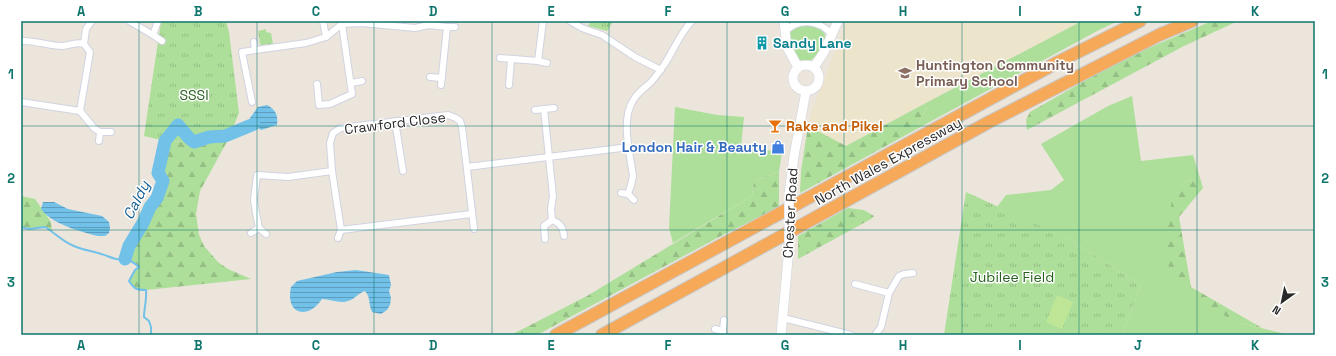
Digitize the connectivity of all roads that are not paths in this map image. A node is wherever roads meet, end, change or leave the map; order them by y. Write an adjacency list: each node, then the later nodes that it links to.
1 (92, 21): 22 (street)
2 (129, 21): 16 (street)
3 (158, 21): 16 (street)
4 (323, 21): 18 (street)
5 (543, 21): 26 (street)
6 (570, 21): 30 (street)
7 (692, 21): 30 (street)
8 (784, 21): 15 (main road)
9 (838, 21): 17 (main road)
10 (1140, 21): 72 (highway, North Wales Expressway)
11 (1192, 21): 73 (highway, North Wales Expressway)
12 (342, 24): 13 (street); 18 (street); 34 (street)
13 (447, 27): 14 (street); 32 (street)
14 (454, 27)
15 (785, 32): 17 (street); 28 (main road)
16 (153, 36): 20 (street)
17 (832, 36): 29 (main road)
18 (326, 37): 23 (street)
19 (21, 41): 22 (street)
20 (162, 41)
21 (254, 42): 23 (street)
22 (84, 44): 44 (street)
23 (255, 50): 40 (street)
24 (500, 58): 25 (street)
25 (512, 59): 26 (street); 37 (street)
26 (538, 62): 27 (street)
27 (547, 63)
28 (798, 67): 29 (main road); 38 (main road)
29 (814, 68): 38 (main road)
30 (660, 70): 49 (street)
31 (430, 77): 32 (street)
32 (442, 78): 36 (street)
33 (362, 81): 34 (street)
34 (351, 83): 35 (street)
35 (317, 84)
36 (441, 85)
37 (509, 85)
38 (806, 91): 68 (main road, Chester Road, bridge)
39 (21, 102): 44 (street)
40 (252, 102)
41 (554, 108): 42 (street)
42 (544, 109): 43 (street); 50 (street)
43 (535, 110)
44 (80, 111): 46 (street)
45 (395, 121): 51 (street, Crawford Close); 52 (street, Crawford Close); 53 (street)
46 (100, 132): 47 (street); 48 (street)
47 (111, 132)
48 (99, 141)
49 (629, 147): 50 (street); 54 (street)
50 (549, 156): 51 (street); 56 (street)
51 (466, 168): 55 (street, Crawford Close)
52 (332, 171): 57 (street); 59 (street, Crawford Close)
53 (403, 171)
54 (634, 200)
55 (471, 214): 58 (street, Crawford Close); 59 (street)
56 (552, 220): 62 (street); 64 (street)
57 (259, 228): 60 (street); 61 (street)
58 (474, 229)
59 (341, 230): 63 (street, Crawford Close)
60 (251, 234)
61 (266, 234)
62 (564, 236)
63 (338, 238)
64 (545, 239)
65 (913, 273): 67 (street)
66 (855, 284): 67 (street)
67 (889, 293): 76 (street)
68 (783, 318): 74 (main road, Chester Road); 75 (street)
69 (724, 320): 71 (street)
70 (715, 329): 71 (street)
71 (723, 333)
72 (556, 335)
73 (602, 335)
74 (781, 335)
75 (851, 335)
76 (875, 335)

